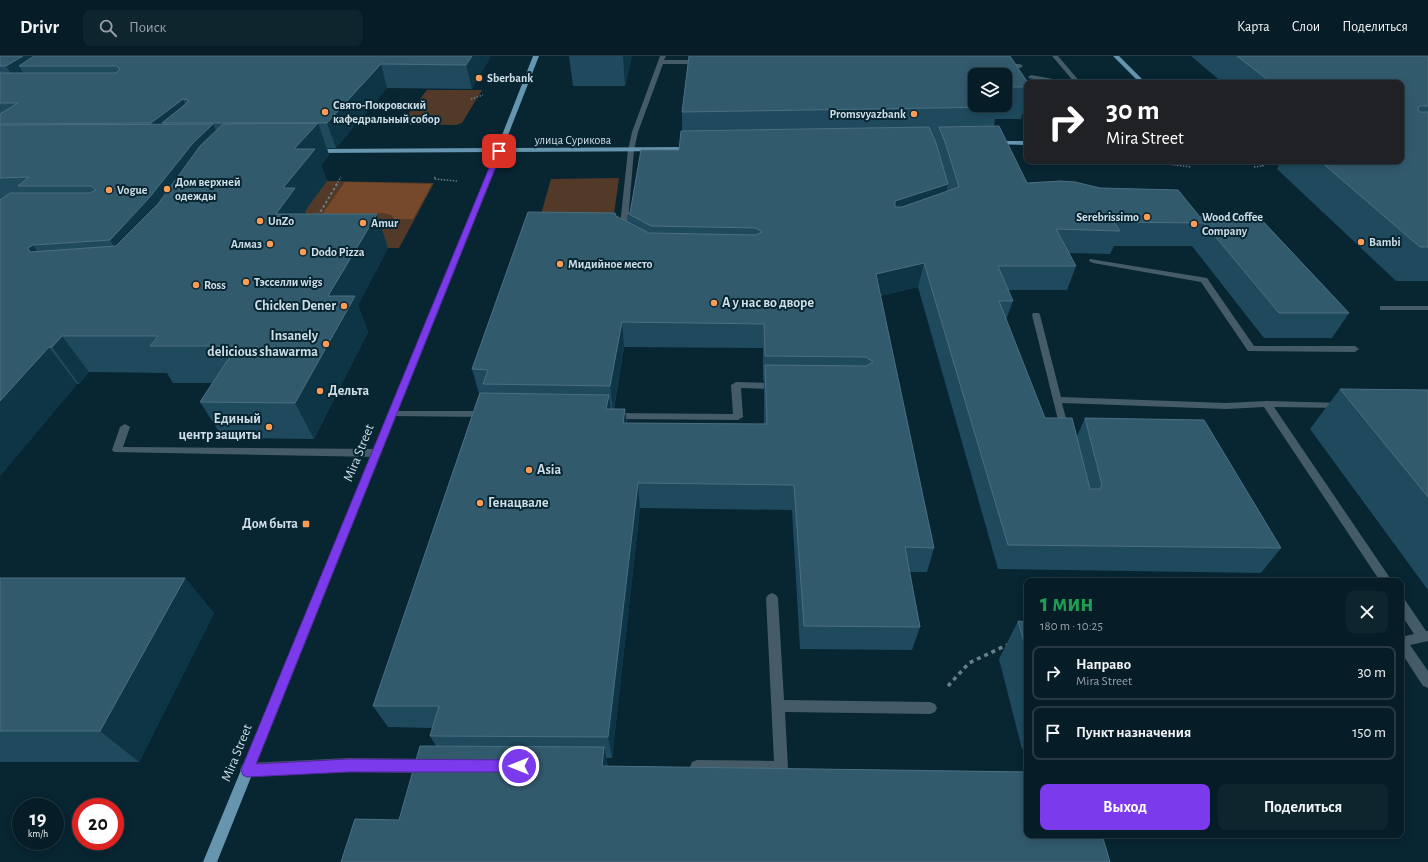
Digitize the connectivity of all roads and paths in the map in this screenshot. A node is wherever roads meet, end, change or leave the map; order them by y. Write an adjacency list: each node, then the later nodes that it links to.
1 (536, 56): 18 (main road, Mira Street)
2 (1055, 56): 10 (lane)
3 (1116, 56): 11 (main road)
4 (662, 59): 5 (lane); 17 (lane)
5 (708, 62)
6 (996, 65): 7 (lane)
7 (1020, 66)
8 (1031, 77): 9 (lane)
9 (1048, 80)
10 (1075, 80)
11 (1140, 80)
12 (483, 95): 13 (path)
13 (471, 99)
14 (1024, 142): 15 (main road)
15 (985, 143)
16 (702, 149): 17 (main road, улица Сурикова)
17 (631, 150): 18 (main road, улица Сурикова); 28 (lane)
18 (499, 151): 19 (main road, улица Сурикова); 38 (main road, Mira Street)
19 (307, 152)
20 (1168, 164): 22 (path)
21 (1262, 164): 23 (path)
22 (1191, 167)
23 (1254, 167)
24 (341, 178): 27 (path)
25 (434, 180): 26 (path)
26 (460, 182)
27 (314, 221)
28 (630, 242)
29 (1093, 260): 33 (lane)
30 (1383, 308): 31 (lane)
31 (1428, 308)
32 (1036, 315): 35 (lane)
33 (1355, 349)
34 (784, 386): 40 (lane)
35 (1058, 400): 36 (lane); 42 (lane)
36 (1267, 404): 37 (lane); 44 (lane)
37 (1351, 405)
38 (392, 414): 39 (lane); 43 (main road, Mira Street)
39 (495, 414)
40 (605, 415)
41 (125, 427): 43 (lane)
42 (1066, 437)
43 (376, 453): 56 (main road, Mira Street)
44 (1384, 578)
45 (772, 598): 52 (lane)
46 (1404, 608): 47 (lane)
47 (1426, 637): 49 (lane)
48 (1016, 641): 53 (path)
49 (1404, 641)
50 (1404, 646): 51 (lane)
51 (1428, 682)
52 (778, 706): 53 (lane); 55 (lane)
53 (930, 708)
54 (443, 766): 56 (lane)
55 (687, 767)
56 (247, 770): 57 (main road, Mira Street)
57 (210, 862)

